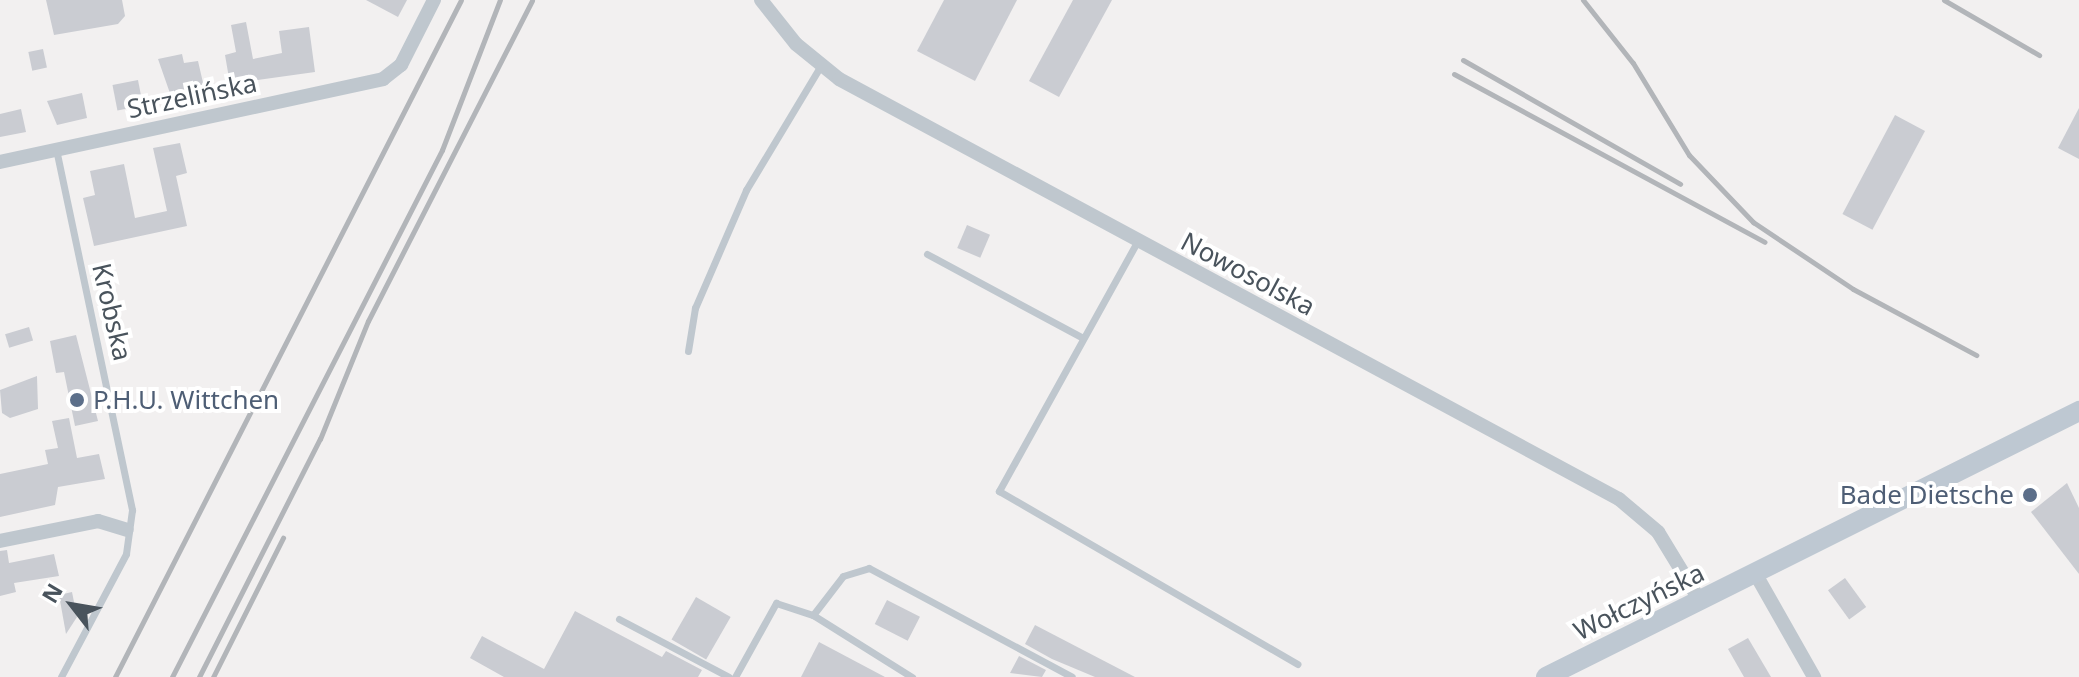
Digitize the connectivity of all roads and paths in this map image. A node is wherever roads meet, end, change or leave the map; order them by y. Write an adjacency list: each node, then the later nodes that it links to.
1 (434, 0): 4 (street, Strzelińska)
2 (761, 0): 3 (street, Nowosolska)
3 (821, 65): 6 (street, Nowosolska); 9 (lane)
4 (56, 149): 5 (street, Strzelińska); 11 (lane, Krobska)
5 (0, 162)
6 (1137, 242): 8 (lane); 14 (street, Nowosolska)
7 (927, 254): 8 (lane)
8 (1083, 338): 17 (lane)
9 (688, 351)
10 (2079, 411): 13 (street, Wołczyńska)
11 (127, 530): 12 (street); 18 (lane, Krobska)
12 (0, 541)
13 (1755, 573): 14 (street, Wołczyńska); 23 (street)
14 (1700, 601): 22 (street, Wołczyńska)
15 (813, 615): 19 (lane); 20 (lane); 21 (lane)
16 (619, 619): 19 (lane)
17 (1297, 664)
18 (61, 677)
19 (732, 677)
20 (912, 677)
21 (1072, 677)
22 (1546, 677)
23 (1814, 677)

